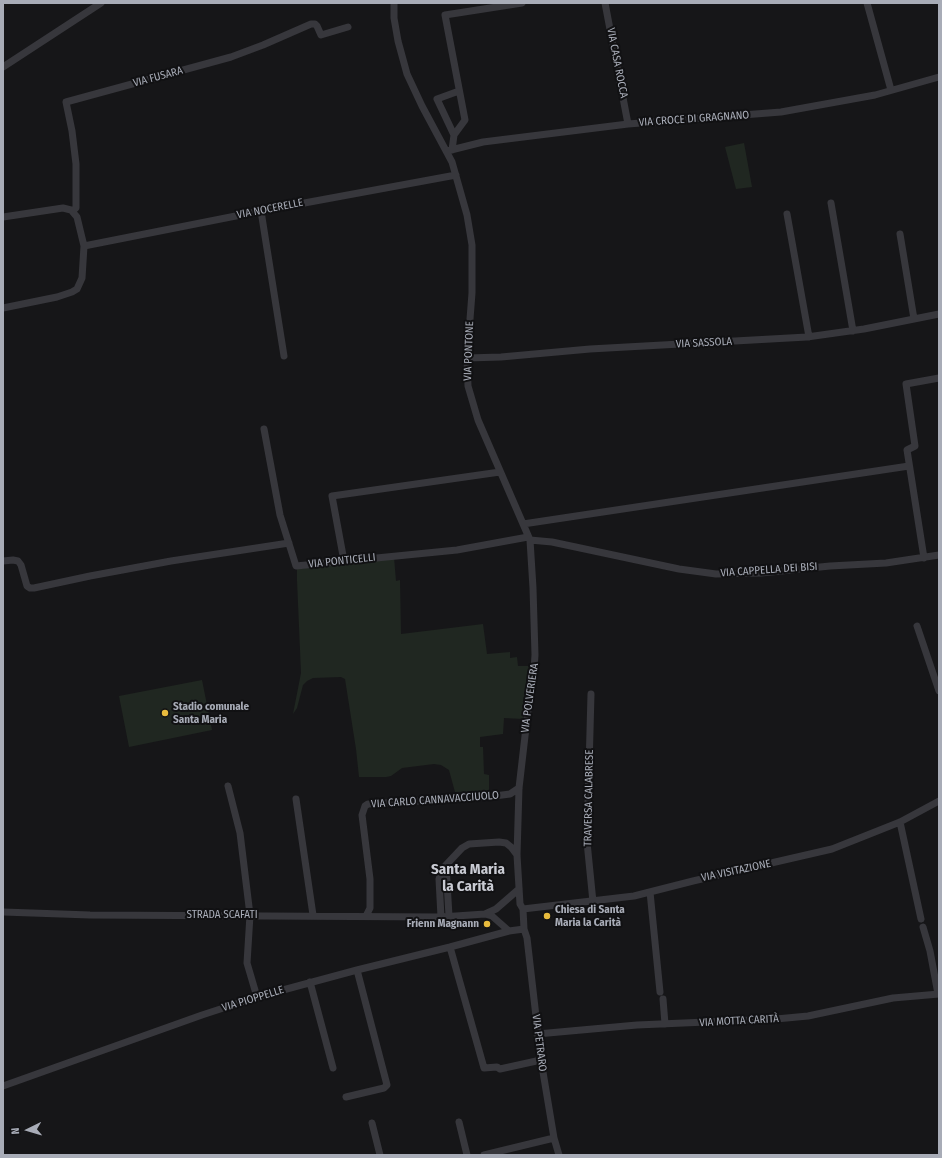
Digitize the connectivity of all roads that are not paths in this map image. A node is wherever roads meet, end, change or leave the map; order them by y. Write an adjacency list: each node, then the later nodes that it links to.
1 (101, 3): 7 (street)
2 (394, 3): 13 (street, VIA PONTONE)
3 (522, 3): 10 (street)
4 (605, 3): 11 (street, VIA CASA ROCCA)
5 (867, 3): 9 (street)
6 (348, 28): 16 (street, VIA FUSARA)
7 (3, 67)
8 (939, 77): 9 (street, VIA CROCE DI GRAGNANO)
9 (890, 90): 11 (street, VIA CROCE DI GRAGNANO)
10 (460, 91): 12 (street); 12 (street)
11 (628, 124): 13 (street, VIA CROCE DI GRAGNANO)
12 (454, 135): 13 (street)
13 (449, 150): 14 (street, VIA PONTONE)
14 (456, 175): 17 (street, VIA NOCERELLE); 28 (street, VIA PONTONE)
15 (831, 203): 25 (street)
16 (72, 211): 19 (street); 21 (street)
17 (261, 211): 21 (street, VIA NOCERELLE); 27 (street)
18 (787, 214): 26 (street)
19 (3, 217)
20 (900, 234): 24 (street)
21 (84, 246): 22 (street)
22 (3, 308)
23 (939, 314): 24 (street, VIA SASSOLA)
24 (914, 319): 25 (street, VIA SASSOLA)
25 (853, 331): 26 (street, VIA SASSOLA)
26 (809, 337): 28 (street, VIA SASSOLA)
27 (284, 356)
28 (467, 358): 32 (street, VIA PONTONE)
29 (939, 378): 31 (street)
30 (264, 429): 35 (street, VIA PONTICELLI)
31 (909, 466): 33 (street); 37 (street)
32 (500, 472): 33 (street, VIA PONTONE); 39 (street)
33 (523, 524): 34 (street, VIA PONTONE)
34 (529, 539): 37 (street, VIA CAPPELLA DEI BISI); 39 (street, VIA PONTICELLI); 44 (street, VIA POLVERIERA)
35 (289, 542): 38 (street); 39 (street, VIA PONTICELLI)
36 (939, 555): 37 (street, VIA CAPPELLA DEI BISI)
37 (924, 558)
38 (3, 561)
39 (344, 561)
40 (917, 626): 41 (street)
41 (939, 691)
42 (591, 694): 53 (street, TRAVERSA CALABRESE)
43 (228, 786): 57 (street)
44 (519, 788): 45 (street, VIA CARLO CANNAVACCIUOLO); 47 (street, VIA POLVERIERA)
45 (510, 794): 47 (street); 59 (street, VIA CARLO CANNAVACCIUOLO)
46 (296, 799): 58 (street)
47 (518, 800): 50 (street, VIA POLVERIERA)
48 (939, 801): 49 (street, VIA VISITAZIONE)
49 (900, 822): 52 (street, VIA VISITAZIONE); 66 (street)
50 (517, 854): 51 (street); 60 (street)
51 (519, 889): 54 (street, VIA PETRARO); 56 (street)
52 (650, 892): 53 (street, VIA VISITAZIONE); 68 (street)
53 (593, 902): 54 (street, VIA VISITAZIONE)
54 (523, 909): 61 (street, VIA PETRARO)
55 (3, 912): 57 (street, STRADA SCAFATI)
56 (485, 914): 60 (street); 62 (street)
57 (250, 915): 58 (street, STRADA SCAFATI); 67 (street)
58 (312, 915): 59 (street, STRADA SCAFATI)
59 (366, 916): 60 (street, STRADA SCAFATI)
60 (445, 916)
61 (524, 929): 62 (street, VIA PIOPPELLE); 69 (street, VIA PETRARO)
62 (509, 931): 63 (street, VIA PIOPPELLE)
63 (450, 947): 64 (street, VIA PIOPPELLE); 70 (street)
64 (357, 970): 65 (street, VIA PIOPPELLE); 73 (street)
65 (310, 982): 67 (street, VIA PIOPPELLE); 71 (street)
66 (938, 994): 68 (street, VIA MOTTA CARITÀ)
67 (257, 997): 72 (street, VIA PIOPPELLE)
68 (665, 1024): 69 (street, VIA MOTTA CARITÀ)
69 (537, 1034): 70 (street, VIA PETRARO)
70 (541, 1060): 76 (street, VIA PETRARO)
71 (334, 1068)
72 (3, 1086)
73 (346, 1097)
74 (460, 1122): 78 (street)
75 (372, 1123): 77 (street)
76 (554, 1138): 79 (street); 80 (street, VIA PETRARO)
77 (380, 1155)
78 (467, 1155)
79 (484, 1155)
80 (559, 1155)

